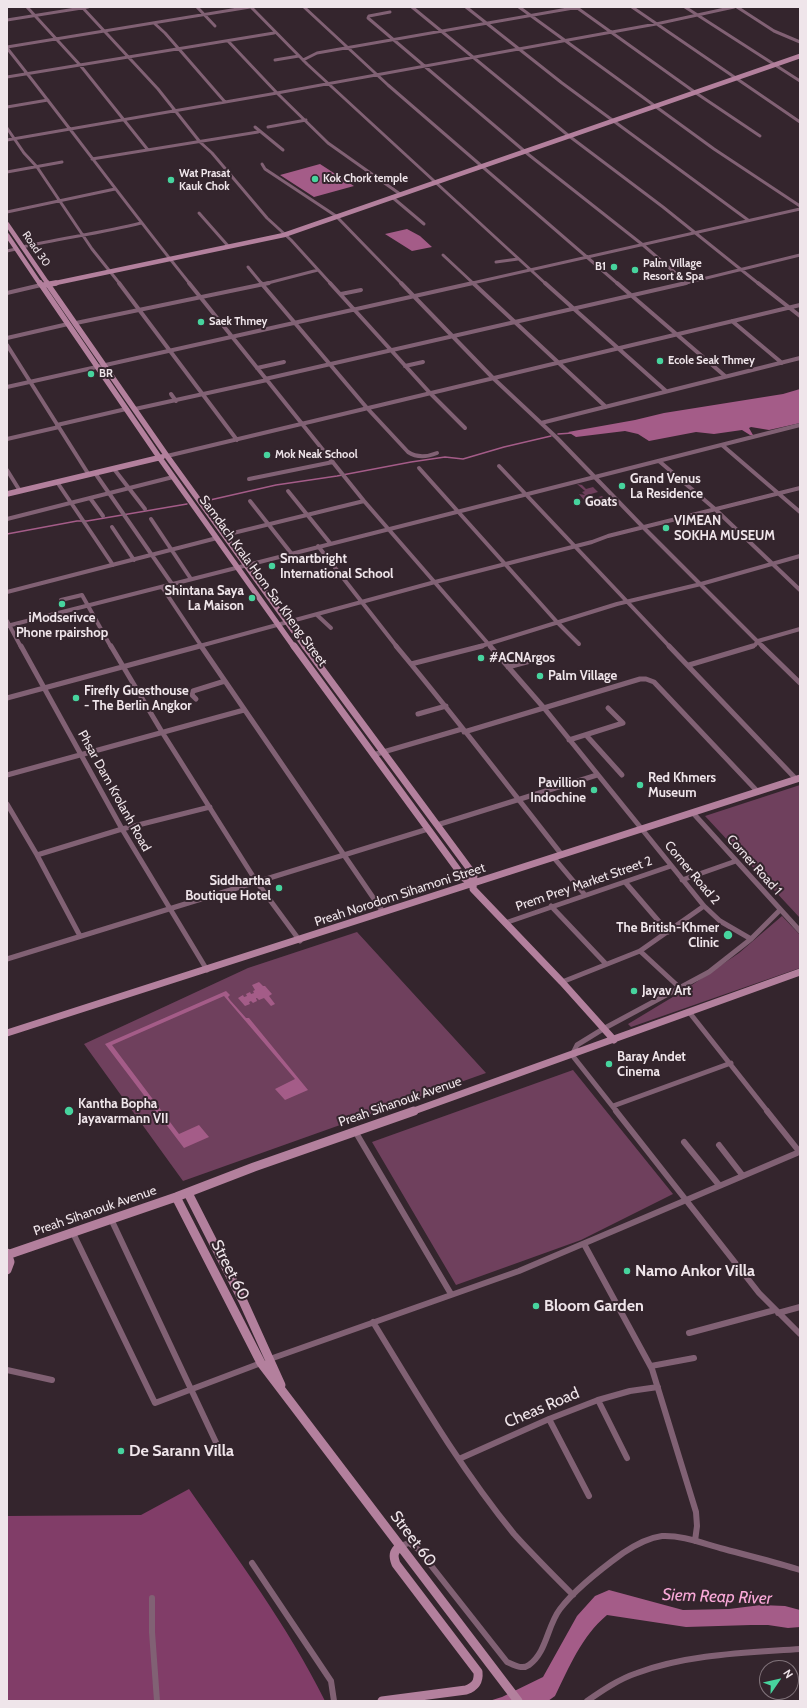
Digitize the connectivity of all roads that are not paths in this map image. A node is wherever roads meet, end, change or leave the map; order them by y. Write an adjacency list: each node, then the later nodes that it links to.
1 (27, 7): 16 (street)
2 (83, 7): 3 (street); 16 (street); 25 (street)
3 (88, 7)
4 (197, 7): 17 (street)
5 (251, 7): 17 (street); 28 (street)
6 (304, 7): 35 (street)
7 (412, 7): 26 (street)
8 (466, 7): 22 (street)
9 (519, 7): 18 (street)
10 (577, 7): 18 (street); 27 (street)
11 (632, 7): 23 (street)
12 (684, 7): 19 (street)
13 (734, 7): 19 (street)
14 (737, 7): 33 (street)
15 (390, 12): 30 (street)
16 (34, 15): 20 (street); 29 (street)
17 (204, 15): 21 (street); 24 (street)
18 (531, 16): 22 (street); 31 (street)
19 (698, 16): 23 (street); 44 (street)
20 (7, 20)
21 (154, 23): 25 (street); 37 (street)
22 (487, 24): 26 (street); 36 (street)
23 (656, 24): 27 (street); 50 (street)
24 (215, 26)
25 (106, 31): 29 (street); 40 (street)
26 (440, 32): 30 (street); 41 (street)
27 (611, 32): 31 (street); 53 (street)
28 (274, 33): 32 (street); 38 (street)
29 (56, 39): 34 (street); 45 (street)
30 (395, 40): 35 (street); 46 (street)
31 (564, 40): 36 (street); 57 (street)
32 (228, 41): 37 (street); 54 (street)
33 (800, 42)
34 (7, 48): 47 (street, Corner Road 2)
35 (347, 48): 43 (street); 48 (street)
36 (520, 48): 41 (street); 62 (street)
37 (178, 49): 40 (street); 56 (street)
38 (299, 56): 42 (street); 43 (street)
39 (800, 56): 44 (street)
40 (130, 57): 45 (street); 59 (street)
41 (473, 57): 46 (street); 69 (street)
42 (276, 60)
43 (303, 60): 52 (street)
44 (774, 64): 50 (street); 51 (street)
45 (80, 65): 47 (street); 60 (street)
46 (425, 66): 48 (street); 76 (street)
47 (27, 74): 49 (street); 55 (street, Corner Road 2)
48 (377, 74): 52 (street); 80 (street)
49 (7, 77)
50 (736, 78): 53 (street); 63 (street)
51 (800, 81)
52 (328, 84): 54 (street); 83 (street)
53 (694, 92): 57 (street); 70 (street)
54 (277, 93): 56 (street); 61 (street)
55 (48, 100): 58 (street); 67 (street, Corner Road 2)
56 (225, 102): 59 (street)
57 (656, 105): 62 (street); 88 (street)
58 (7, 107)
59 (176, 111): 60 (street); 73 (street)
60 (123, 120): 67 (street); 74 (street)
61 (306, 120): 65 (street); 85 (street)
62 (614, 120): 69 (street); 92 (street)
63 (800, 122)
64 (255, 127): 68 (street)
65 (268, 127)
66 (7, 128): 71 (street)
67 (69, 128): 71 (street); 77 (street, Corner Road 2)
68 (258, 132): 73 (street); 75 (street)
69 (569, 136): 76 (street); 96 (street)
70 (760, 136)
71 (13, 138): 72 (street); 81 (street)
72 (7, 140)
73 (200, 142): 74 (street); 99 (street)
74 (148, 150): 77 (street)
75 (283, 150)
76 (525, 150): 80 (street); 100 (street)
77 (92, 159): 84 (street, Corner Road 2)
78 (62, 162): 81 (street)
79 (262, 164): 91 (street)
80 (481, 166): 83 (street); 107 (street)
81 (37, 167): 82 (street); 87 (street)
82 (7, 172)
83 (436, 182): 85 (street); 108 (street)
84 (115, 189): 87 (street); 93 (street, Corner Road 2)
85 (400, 194): 86 (street)
86 (392, 197): 91 (street); 95 (street)
87 (60, 200): 89 (street); 98 (street)
88 (800, 208): 92 (street)
89 (7, 212)
90 (199, 212): 102 (street)
91 (334, 214): 99 (street); 123 (street)
92 (748, 220): 96 (street)
93 (141, 223): 98 (street); 109 (street, Corner Road 2)
94 (7, 224): 101 (street, Road 30)
95 (424, 224)
96 (695, 232): 100 (street); 114 (street)
97 (7, 235): 103 (street, Road 30)
98 (83, 235): 101 (street); 115 (street)
99 (284, 235): 102 (street); 112 (street)
100 (643, 245): 107 (street); 118 (street)
101 (22, 247): 119 (street, Road 30)
102 (229, 247): 109 (street)
103 (16, 249): 104 (street); 119 (street, Road 30)
104 (7, 251)
105 (443, 255): 116 (street)
106 (800, 255): 114 (street)
107 (588, 257): 113 (street); 125 (street)
108 (518, 259): 110 (street); 113 (street)
109 (171, 260): 115 (street); 124 (street, Corner Road 2)
110 (496, 262)
111 (248, 267): 117 (street)
112 (318, 270): 117 (street); 122 (street)
113 (530, 270): 116 (street); 127 (street)
114 (742, 270): 118 (street); 128 (street)
115 (111, 271): 119 (street); 129 (street)
116 (472, 282): 123 (street); 134 (street)
117 (261, 283): 124 (street); 133 (street)
118 (687, 283): 125 (street)
119 (45, 285): 121 (street); 135 (street, Samdach Krala Hom Sar Kheng Street); 136 (street, Samdach Krala Hom Sar Kheng Street)
120 (361, 290): 122 (street)
121 (7, 293)
122 (340, 294): 130 (street)
123 (414, 295): 130 (street); 137 (street)
124 (200, 296): 129 (street); 139 (street, Corner Road 2)
125 (631, 296): 127 (street); 138 (street)
126 (800, 305): 128 (street)
127 (574, 308): 134 (street); 143 (street)
128 (789, 308): 131 (street); 132 (street)
129 (140, 309): 135 (street); 144 (street)
130 (354, 309): 133 (street); 142 (street)
131 (800, 316)
132 (732, 321): 138 (street); 149 (street)
133 (294, 322): 139 (street); 151 (street)
134 (514, 322): 137 (street); 148 (street)
135 (76, 323): 150 (street, Samdach Krala Hom Sar Kheng Street)
136 (68, 324): 140 (street); 152 (street, Samdach Krala Hom Sar Kheng Street)
137 (452, 335): 142 (street); 156 (street)
138 (676, 335): 143 (street); 155 (street)
139 (232, 336): 144 (street); 154 (street, Corner Road 2)
140 (7, 338)
141 (7, 345): 158 (street)
142 (391, 349): 151 (street); 153 (street)
143 (618, 349): 148 (street); 160 (street)
144 (170, 350): 150 (street); 163 (street)
145 (800, 358): 149 (street)
146 (284, 362): 154 (street)
147 (423, 362): 153 (street)
148 (558, 363): 156 (street); 165 (street)
149 (782, 363): 155 (street)
150 (103, 364): 152 (street); 168 (street, Samdach Krala Hom Sar Kheng Street)
151 (329, 364): 157 (street); 166 (street)
152 (96, 366): 158 (street); 167 (street, Samdach Krala Hom Sar Kheng Street)
153 (405, 366): 161 (street)
154 (257, 368): 157 (street, Corner Road 2)
155 (725, 376): 160 (street)
156 (493, 378): 161 (street); 169 (street)
157 (266, 379): 163 (street); 170 (street, Corner Road 2)
158 (30, 382): 159 (street); 172 (street)
159 (7, 387)
160 (666, 391): 165 (street)
161 (430, 393): 166 (street); 173 (street)
162 (171, 394): 164 (street)
163 (202, 395): 164 (street); 175 (street)
164 (176, 401): 168 (street)
165 (606, 407): 169 (street)
166 (367, 408): 170 (street); 177 (street)
167 (126, 409): 172 (street); 179 (street, Samdach Krala Hom Sar Kheng Street)
168 (135, 409): 178 (street, Samdach Krala Hom Sar Kheng Street)
169 (541, 423): 187 (street)
170 (302, 424): 175 (street); 181 (street, Corner Road 2)
171 (800, 425): 176 (street)
172 (58, 426): 174 (street); 186 (street)
173 (464, 428)
174 (7, 439)
175 (237, 440): 178 (street)
176 (722, 445): 180 (street); 196 (street)
177 (437, 453)
178 (167, 456): 179 (street); 215 (street, Samdach Krala Hom Sar Kheng Street)
179 (159, 458): 183 (street); 188 (street, Samdach Krala Hom Sar Kheng Street)
180 (659, 461): 187 (street); 204 (street)
181 (333, 462): 189 (street); 201 (street, Corner Road 2)
182 (498, 466): 198 (street)
183 (114, 468): 186 (street); 191 (street)
184 (419, 468): 205 (street)
185 (7, 470): 193 (street)
186 (92, 474): 190 (street); 195 (street)
187 (594, 476): 198 (street); 213 (street)
188 (173, 477): 191 (street); 216 (street, Samdach Krala Hom Sar Kheng Street)
189 (249, 479)
190 (57, 482): 193 (street); 202 (street)
191 (129, 488): 195 (street); 203 (street)
192 (800, 488): 196 (street)
193 (20, 491): 197 (street)
194 (288, 491): 207 (street)
195 (110, 492): 199 (street); 222 (street)
196 (780, 493): 204 (street); 206 (street)
197 (7, 494)
198 (525, 494): 205 (street); 219 (street)
199 (90, 498): 202 (street); 208 (street)
200 (250, 501): 211 (street)
201 (364, 501): 207 (street); 214 (street, Corner Road 2)
202 (70, 503): 209 (street); 228 (street)
203 (145, 509)
204 (715, 509): 213 (street); 225 (street)
205 (458, 510): 214 (street); 226 (street)
206 (800, 512)
207 (308, 514): 211 (street); 217 (street)
208 (103, 516)
209 (7, 518)
210 (151, 519): 220 (street)
211 (269, 524): 215 (street); 221 (street)
212 (112, 527): 224 (street)
213 (643, 527): 219 (street); 233 (street)
214 (388, 528): 217 (street); 231 (street, Corner Road 2)
215 (225, 535): 227 (street, Samdach Krala Hom Sar Kheng Street)
216 (217, 538): 220 (street); 229 (street, Samdach Krala Hom Sar Kheng Street)
217 (330, 543): 218 (street)
218 (318, 546): 221 (street); 238 (street)
219 (574, 547): 226 (street); 239 (street)
220 (172, 550): 222 (street); 230 (street)
221 (291, 553): 227 (street)
222 (151, 556): 224 (street); 232 (street)
223 (800, 556): 225 (street)
224 (134, 560): 228 (street)
225 (771, 563): 233 (street); 235 (street)
226 (505, 564): 231 (street); 242 (street)
227 (247, 565): 229 (street); 243 (street, Samdach Krala Hom Sar Kheng Street)
228 (113, 566): 236 (street)
229 (238, 567): 230 (street); 245 (street, Samdach Krala Hom Sar Kheng Street)
230 (191, 579): 232 (street)
231 (435, 582): 238 (street); 249 (street, Corner Road 2)
232 (172, 584): 234 (street)
233 (701, 584): 239 (street); 248 (street)
234 (162, 587): 240 (street); 251 (street)
235 (800, 590)
236 (7, 592)
237 (61, 600): 240 (street)
238 (363, 602): 241 (street); 253 (street)
239 (628, 602): 242 (street); 254 (street)
240 (88, 606): 244 (street); 255 (street)
241 (317, 615): 243 (street); 246 (street)
242 (557, 622): 249 (street); 250 (street)
243 (289, 623): 245 (street); 271 (street, Samdach Krala Hom Sar Kheng Street)
244 (8, 624): 259 (street, Phsar Dam Krolanh Road)
245 (280, 625): 251 (street); 273 (street, Samdach Krala Hom Sar Kheng Street)
246 (331, 628)
247 (800, 629): 248 (street)
248 (758, 641): 254 (street); 258 (street)
249 (488, 644): 253 (street); 256 (street, Corner Road 2)
250 (579, 644)
251 (201, 647): 255 (street); 257 (street)
252 (534, 660): 256 (street)
253 (411, 664): 262 (street)
254 (689, 665): 277 (street)
255 (123, 667): 259 (street); 268 (street)
256 (508, 668): 263 (street, Corner Road 2)
257 (225, 681): 261 (street); 265 (street)
258 (800, 683)
259 (45, 688): 260 (street); 272 (street, Phsar Dam Krolanh Road)
260 (7, 698)
261 (196, 699)
262 (446, 706): 266 (street); 267 (street)
263 (544, 708): 267 (street); 270 (street, Corner Road 2); 278 (street)
264 (608, 708): 269 (street)
265 (244, 710): 268 (street); 288 (street)
266 (418, 714)
267 (463, 731): 271 (street); 279 (street)
268 (162, 732): 272 (street); 281 (street)
269 (586, 735): 270 (street); 276 (street)
270 (569, 740): 275 (street, Corner Road 2)
271 (383, 753): 273 (street); 283 (street, Samdach Krala Hom Sar Kheng Street)
272 (81, 755): 274 (street); 284 (street, Phsar Dam Krolanh Road)
273 (373, 756): 285 (street, Samdach Krala Hom Sar Kheng Street)
274 (7, 775)
275 (598, 775): 279 (street); 286 (street, Corner Road 2)
276 (622, 775)
277 (798, 779): 278 (street, Preah Norodom Sihamoni Street)
278 (758, 792): 282 (street, Preah Norodom Sihamoni Street)
279 (518, 800): 283 (street); 289 (street)
280 (7, 804): 287 (street)
281 (210, 807): 284 (street); 294 (street)
282 (693, 813): 286 (street, Preah Norodom Sihamoni Street); 291 (street, Corner Road 1)
283 (437, 825): 296 (street, Samdach Krala Hom Sar Kheng Street)
284 (122, 829): 287 (street); 300 (street, Phsar Dam Krolanh Road)
285 (428, 829): 288 (street); 296 (street, Samdach Krala Hom Sar Kheng Street)
286 (641, 830): 289 (street, Preah Norodom Sihamoni Street); 292 (street, Corner Road 2)
287 (37, 855): 306 (street)
288 (344, 855): 294 (street); 302 (street)
289 (562, 855): 290 (street, Preah Norodom Sihamoni Street)
290 (554, 858): 296 (street, Preah Norodom Sihamoni Street); 297 (street)
291 (736, 861): 293 (street); 301 (street, Corner Road 1)
292 (670, 866): 293 (street, Corner Road 2); 295 (street, Prem Prey Market Street 2)
293 (682, 880): 299 (street, Corner Road 2)
294 (256, 881): 300 (street); 308 (street)
295 (625, 882): 297 (street, Prem Prey Market Street 2); 305 (street)
296 (473, 884): 302 (street, Preah Norodom Sihamoni Street); 303 (street, Samdach Krala Hom Sar Kheng Street)
297 (585, 894): 298 (street, Prem Prey Market Street 2)
298 (551, 906): 303 (street, Prem Prey Market Street 2); 311 (street)
299 (704, 906): 305 (street); 307 (street, Corner Road 2)
300 (169, 908): 306 (street); 312 (street, Phsar Dam Krolanh Road)
301 (780, 910): 304 (street, Corner Road 1); 307 (street)
302 (383, 912): 308 (street, Preah Norodom Sihamoni Street)
303 (505, 923): 314 (street, Samdach Krala Hom Sar Kheng Street)
304 (800, 931)
305 (668, 932): 309 (street)
306 (80, 936): 310 (street)
307 (751, 939): 315 (street)
308 (300, 941): 312 (street, Preah Norodom Sihamoni Street)
309 (640, 951): 311 (street); 315 (street)
310 (7, 959)
311 (606, 964): 314 (street)
312 (207, 970): 318 (street, Preah Norodom Sihamoni Street)
313 (800, 972): 316 (street, Preah Sihanouk Avenue)
314 (562, 982): 317 (street, Samdach Krala Hom Sar Kheng Street)
315 (680, 988): 317 (street)
316 (690, 1012): 319 (street, Preah Sihanouk Avenue); 321 (street)
317 (603, 1029): 319 (street, Samdach Krala Hom Sar Kheng Street); 320 (street)
318 (7, 1033)
319 (614, 1040): 320 (street, Preah Sihanouk Avenue)
320 (572, 1055): 322 (street); 323 (street, Preah Sihanouk Avenue)
321 (731, 1063): 322 (street); 326 (street)
322 (613, 1106): 330 (street)
323 (355, 1131): 328 (street, Preah Sihanouk Avenue); 336 (street)
324 (684, 1142): 327 (street)
325 (719, 1145): 326 (street)
326 (743, 1176): 327 (street)
327 (719, 1185): 330 (street)
328 (188, 1193): 329 (street, Preah Sihanouk Avenue); 343 (street, Street 60)
329 (176, 1197): 331 (street, Preah Sihanouk Avenue); 344 (street, Street 60)
330 (686, 1199): 333 (street); 338 (street)
331 (111, 1220): 332 (street, Preah Sihanouk Avenue); 349 (street)
332 (73, 1233): 334 (street, Preah Sihanouk Avenue); 349 (street)
333 (584, 1244): 336 (street); 345 (street)
334 (7, 1254): 335 (street)
335 (7, 1270)
336 (451, 1294): 339 (street)
337 (800, 1307): 338 (street)
338 (777, 1311): 340 (street); 341 (street)
339 (373, 1322): 343 (street); 355 (street)
340 (689, 1333)
341 (800, 1334)
342 (694, 1358): 345 (street)
343 (270, 1359): 350 (street, Street 60)
344 (261, 1363): 349 (street); 350 (street, Street 60)
345 (651, 1366): 348 (street)
346 (7, 1370): 347 (street)
347 (52, 1380)
348 (658, 1387): 351 (street); 357 (street)
349 (190, 1388): 353 (street)
350 (286, 1395): 358 (street, Street 60)
351 (598, 1400): 352 (street, Cheas Road); 354 (street, Cheas Road)
352 (549, 1419): 355 (street, Cheas Road); 356 (street)
353 (221, 1453)
354 (627, 1458)
355 (459, 1459): 361 (street)
356 (588, 1496)
357 (695, 1541): 360 (street); 361 (street)
358 (400, 1546): 361 (street); 366 (street); 367 (street, Street 60)
359 (252, 1563): 365 (street)
360 (800, 1570)
361 (573, 1595)
362 (152, 1598): 364 (street)
363 (800, 1649): 368 (street)
364 (156, 1701)
365 (334, 1701)
366 (382, 1701)
367 (518, 1701)
368 (587, 1701)

